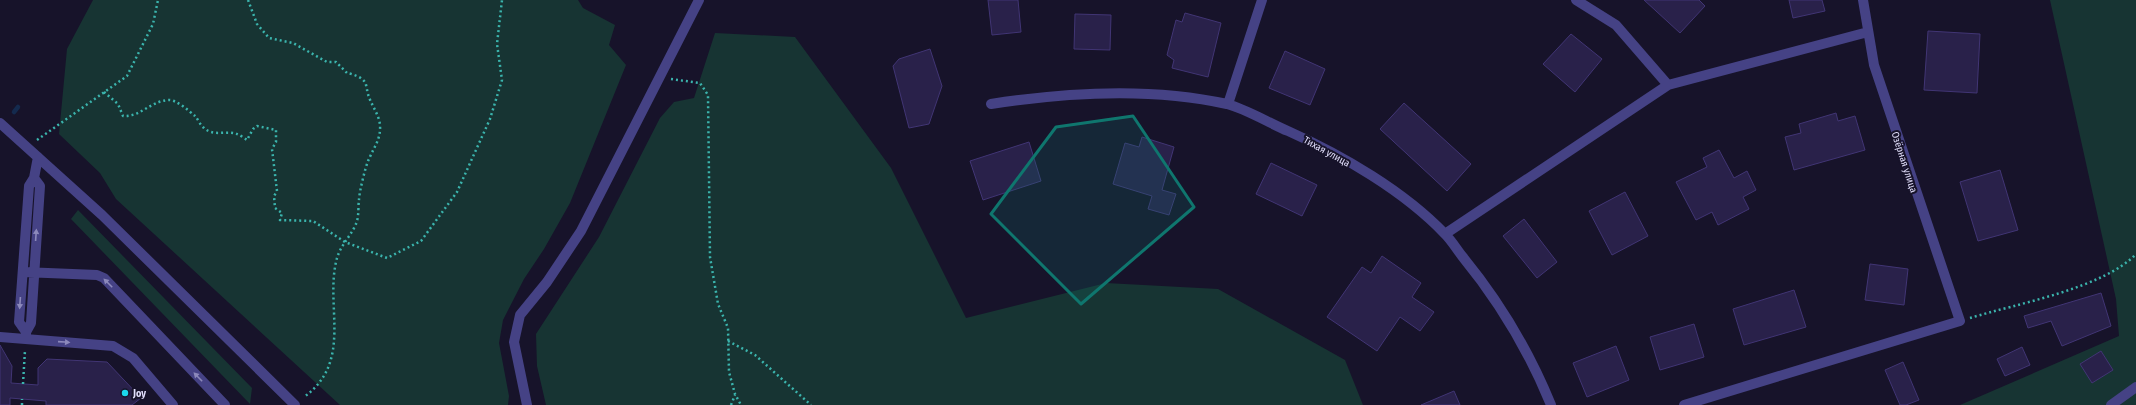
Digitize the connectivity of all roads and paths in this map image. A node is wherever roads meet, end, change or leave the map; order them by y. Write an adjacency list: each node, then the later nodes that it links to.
1 (158, 0): 11 (path)
2 (248, 0): 19 (path)
3 (502, 0): 19 (path)
4 (699, 0): 9 (street)
5 (1262, 0): 13 (street)
6 (1576, 0): 10 (street)
7 (1863, 0): 8 (street, Озёрная улица)
8 (1868, 32): 10 (street); 23 (street, Озёрная улица)
9 (661, 78): 26 (path); 36 (street)
10 (1668, 85): 18 (street)
11 (104, 92): 15 (path); 19 (path)
12 (991, 104): 13 (street, Тихая улица)
13 (1228, 104): 18 (street, Тихая улица)
14 (0, 123): 16 (street)
15 (37, 140)
16 (38, 157): 17 (street); 32 (street)
17 (34, 178): 21 (street); 22 (street, one-way to 17)
18 (1445, 234): 40 (street, Тихая улица)
19 (345, 242): 32 (path)
20 (2136, 254): 23 (path)
21 (22, 272): 22 (street); 24 (street, one-way to 24)
22 (37, 274): 24 (street); 35 (street, one-way to 22)
23 (1960, 321): 41 (street)
24 (26, 335): 25 (street); 27 (path); 34 (street, one-way to 34)
25 (0, 337)
26 (728, 341): 29 (path); 39 (path)
27 (23, 384)
28 (2136, 387): 31 (street)
29 (735, 394): 37 (path); 38 (path)
30 (22, 399): 33 (path)
31 (2122, 402): 42 (street)
32 (294, 404)
33 (22, 405)
34 (174, 405)
35 (225, 405)
36 (527, 405)
37 (731, 405)
38 (741, 405)
39 (811, 405)
40 (1551, 405)
41 (1684, 405)
42 (2111, 405)

